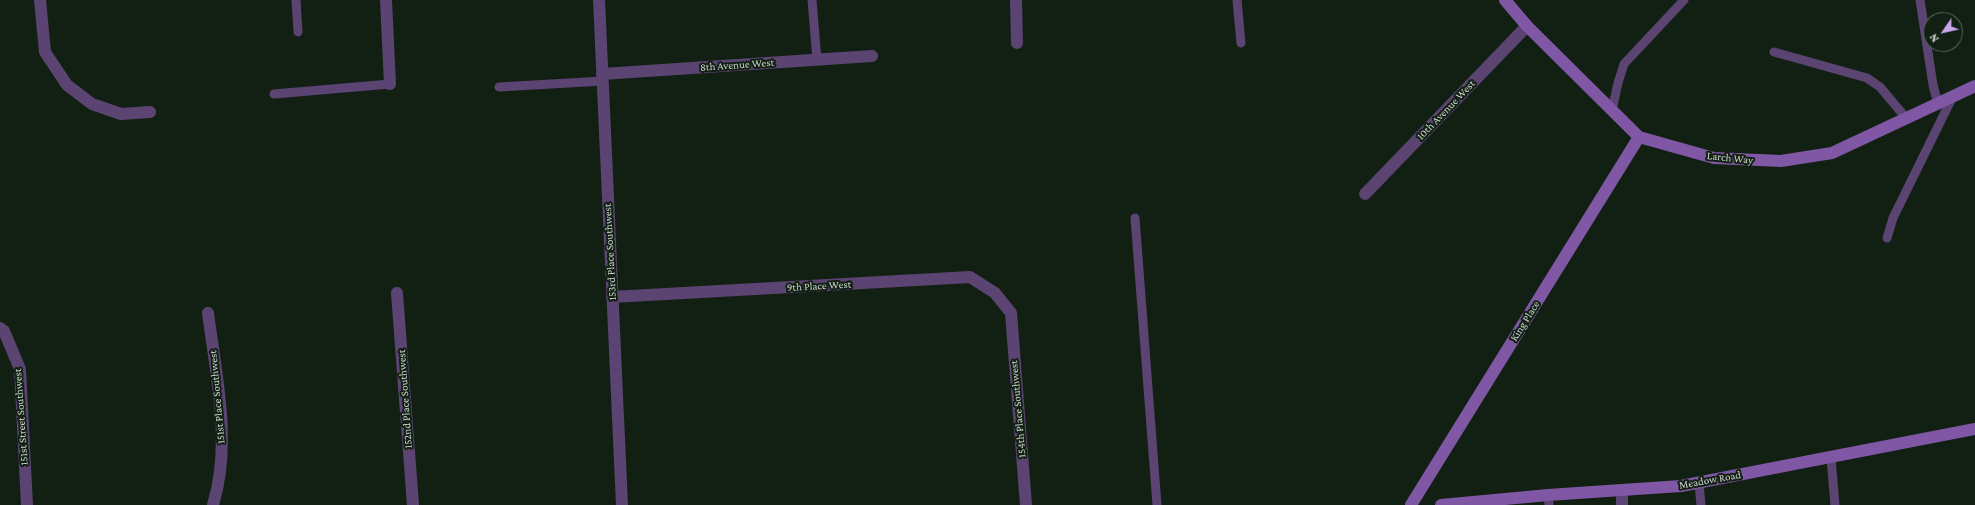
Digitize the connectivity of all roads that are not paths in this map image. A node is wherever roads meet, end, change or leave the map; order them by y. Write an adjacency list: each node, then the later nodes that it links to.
1 (40, 0): 26 (street)
2 (296, 0): 12 (lane)
3 (386, 0): 19 (street)
4 (599, 0): 18 (street, 153rd Place Southwest)
5 (812, 0): 17 (lane)
6 (1016, 0): 13 (street)
7 (1237, 0): 14 (lane)
8 (1505, 0): 11 (street, Larch Way)
9 (1684, 0): 25 (lane)
10 (1920, 0): 24 (lane)
11 (1527, 26): 25 (street, Larch Way); 29 (street, 10th Avenue West)
12 (298, 32)
13 (1017, 43)
14 (1241, 43)
15 (1774, 52): 27 (lane)
16 (872, 56): 17 (street, 8th Avenue West)
17 (817, 60): 18 (street, 8th Avenue West)
18 (602, 78): 21 (lane); 33 (street, 153rd Place Southwest)
19 (390, 84): 22 (lane)
20 (1975, 86): 23 (street, Larch Way)
21 (499, 87)
22 (274, 94)
23 (1953, 96): 24 (street, Larch Way); 31 (lane)
24 (1938, 104): 27 (street, Larch Way)
25 (1612, 110): 28 (street, Larch Way)
26 (150, 112)
27 (1906, 118): 28 (street, Larch Way)
28 (1639, 137): 48 (street, King Place)
29 (1365, 194)
30 (1136, 218): 47 (lane)
31 (1887, 238)
32 (397, 293): 44 (street, 152nd Place Southwest)
33 (612, 297): 35 (street, 9th Place West); 45 (street, 153rd Place Southwest)
34 (208, 312): 43 (street, 151st Place Southwest)
35 (1011, 313): 46 (street, 154th Place Southwest)
36 (2, 330): 42 (street, 151st Street Southwest)
37 (1975, 429): 38 (street, Meadow Road)
38 (1831, 458): 39 (street, Meadow Road); 52 (lane)
39 (1699, 483): 40 (street, Meadow Road); 51 (lane)
40 (1622, 490): 41 (street, Meadow Road); 50 (street)
41 (1548, 500): 49 (street, Meadow Road)
42 (27, 505)
43 (213, 505)
44 (414, 505)
45 (622, 505)
46 (1026, 505)
47 (1157, 505)
48 (1411, 505)
49 (1441, 505)
50 (1622, 505)
51 (1701, 505)
52 (1835, 505)

